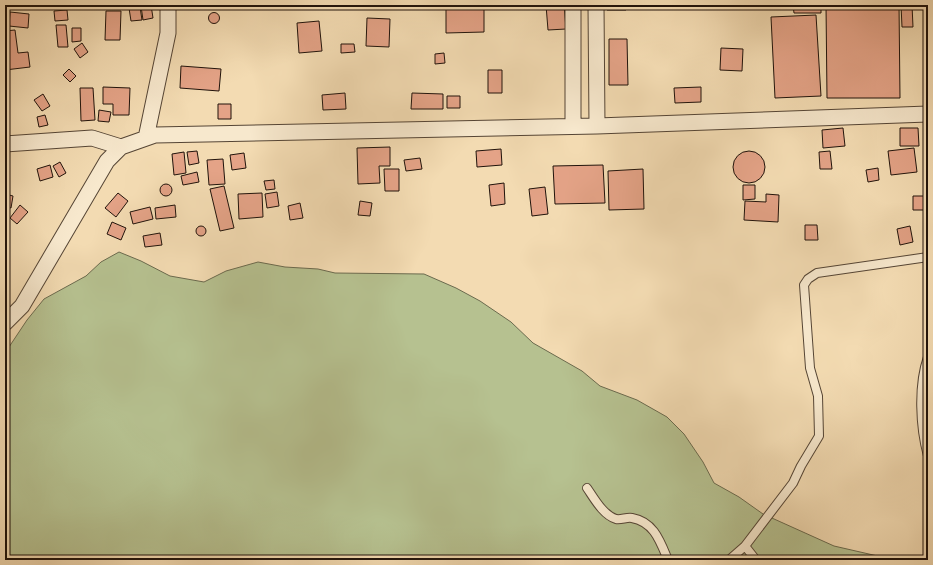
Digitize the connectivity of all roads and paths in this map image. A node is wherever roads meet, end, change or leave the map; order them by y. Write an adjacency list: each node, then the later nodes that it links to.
1 (168, 5): 7 (street)
2 (573, 5): 5 (street)
3 (596, 5): 6 (street)
4 (928, 114): 6 (street)
5 (573, 126): 6 (street); 7 (street)
6 (597, 126)
7 (146, 138): 9 (street)
8 (5, 144): 9 (street)
9 (121, 147): 11 (street)
10 (928, 257): 15 (lane)
11 (5, 322)
12 (928, 356): 13 (lane)
13 (928, 456)
14 (587, 488): 16 (lane)
15 (745, 546): 17 (lane); 18 (lane)
16 (668, 560)
17 (729, 560)
18 (756, 560)

